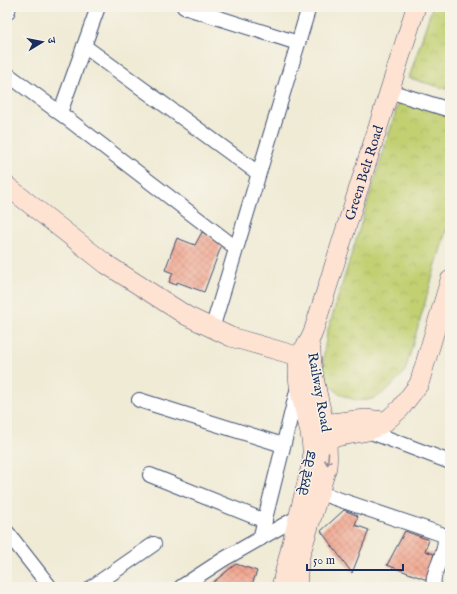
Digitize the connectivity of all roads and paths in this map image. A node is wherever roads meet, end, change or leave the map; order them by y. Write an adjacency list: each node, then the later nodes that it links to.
1 (9, 7): 6 (street)
2 (98, 7): 8 (street)
3 (184, 7): 7 (street)
4 (309, 7): 7 (street)
5 (416, 7): 10 (main road, Green Belt Road)
6 (7, 13)
7 (298, 43): 13 (street)
8 (84, 46): 12 (street); 13 (street)
9 (7, 74): 12 (street)
10 (389, 91): 11 (street); 18 (main road, Green Belt Road)
11 (450, 110)
12 (60, 113): 15 (street)
13 (258, 173): 15 (street)
14 (7, 186): 17 (main road)
15 (236, 248): 17 (street)
16 (450, 280): 22 (main road)
17 (212, 329): 19 (main road)
18 (311, 338): 19 (main road, Railway Road)
19 (305, 358): 20 (main road); 24 (main road, Railway Road)
20 (299, 383): 24 (main road); 25 (street)
21 (139, 400): 25 (street)
22 (385, 422): 23 (main road); 24 (main road)
23 (368, 431): 24 (main road); 26 (street)
24 (319, 432): 28 (main road, Railway Road)
25 (283, 445): 30 (street)
26 (450, 462)
27 (150, 475): 30 (street)
28 (312, 491): 29 (main road, ਰੇਲਵੇ ਰੋਡ); 32 (street); 39 (main road, Railway Road)
29 (298, 518): 33 (street); 38 (main road, ਰੇਲਵੇ ਰੋਡ)
30 (265, 521): 33 (street)
31 (7, 532): 35 (street)
32 (447, 537): 40 (street)
33 (260, 539): 37 (street)
34 (154, 544): 36 (street)
35 (50, 587)
36 (92, 587)
37 (181, 587)
38 (281, 587)
39 (297, 587)
40 (435, 587)

